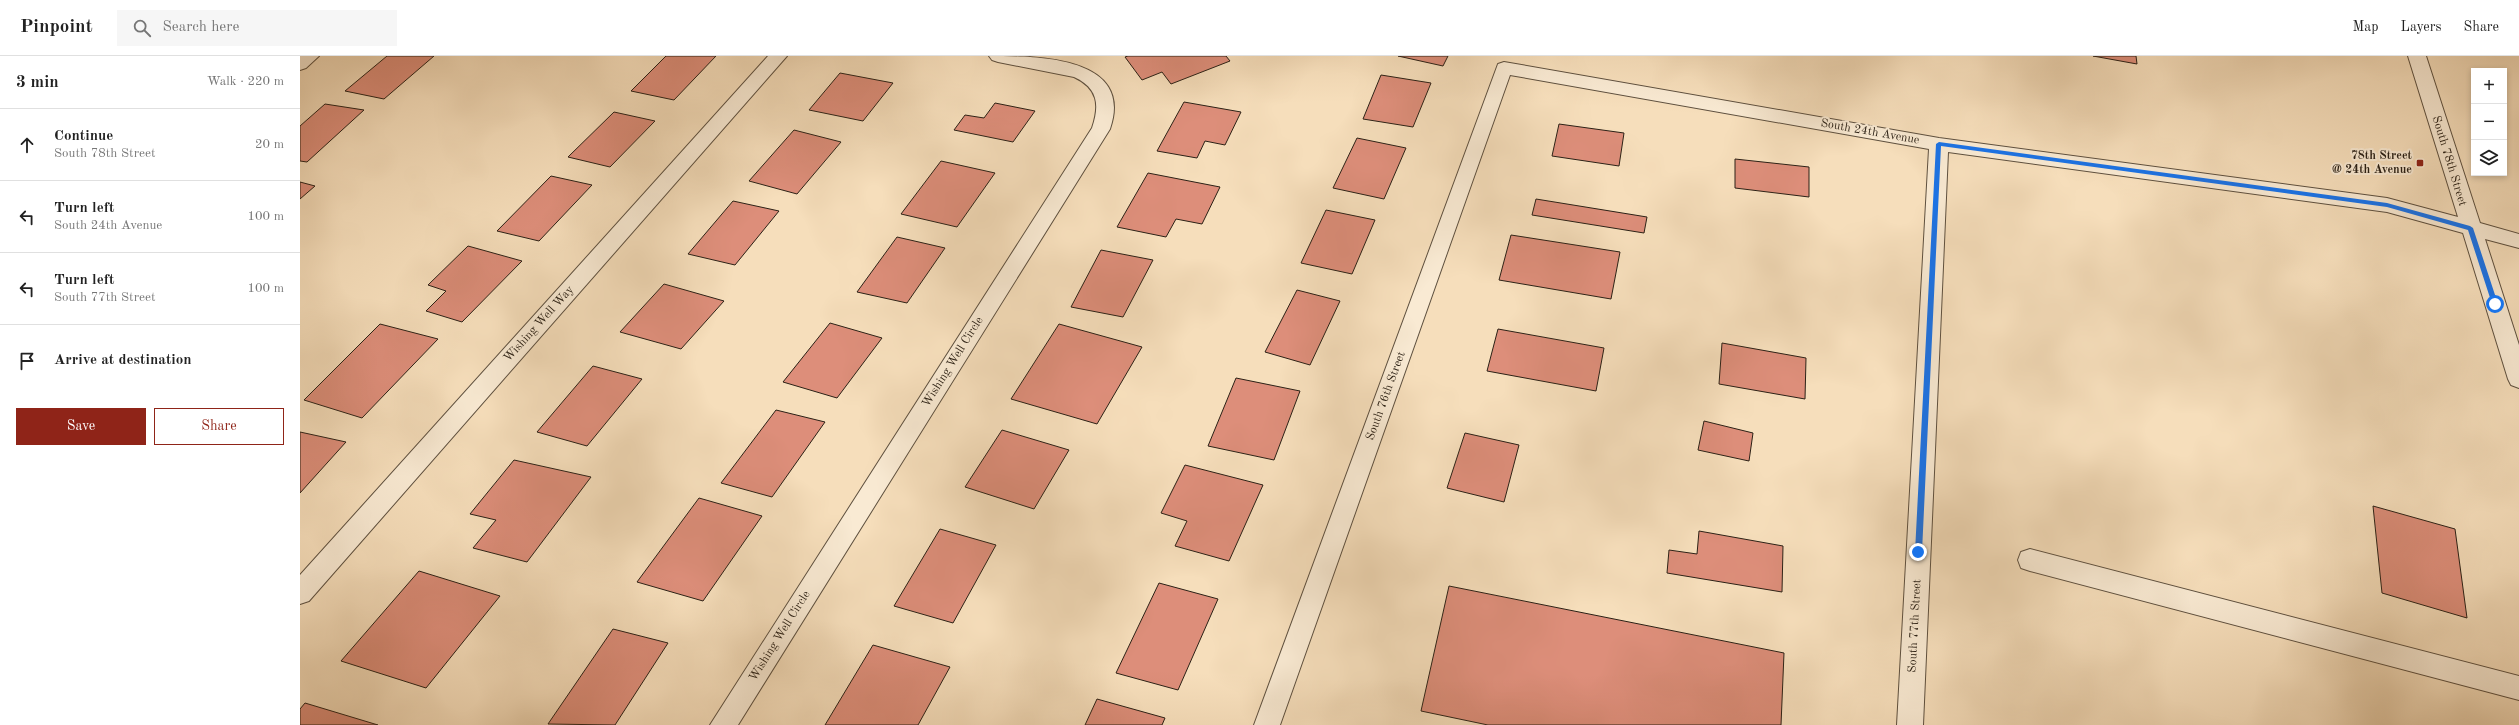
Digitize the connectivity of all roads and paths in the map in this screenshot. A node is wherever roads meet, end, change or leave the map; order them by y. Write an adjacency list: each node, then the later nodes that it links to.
1 (310, 56): 5 (street)
2 (778, 56): 12 (street, Wishing Well Way)
3 (998, 56): 14 (street, Wishing Well Circle)
4 (2417, 56): 8 (street, South 78th Street)
5 (300, 64)
6 (1504, 68): 7 (street, South 24th Avenue); 15 (street, South 76th Street)
7 (1939, 144): 8 (street, South 24th Avenue); 16 (street, South 77th Street)
8 (2470, 228): 9 (street, South 24th Avenue); 10 (street, South 78th Street)
9 (2519, 241)
10 (2519, 379)
11 (2030, 560): 13 (street)
12 (300, 593)
13 (2519, 688)
14 (723, 725)
15 (1267, 725)
16 (1910, 725)

